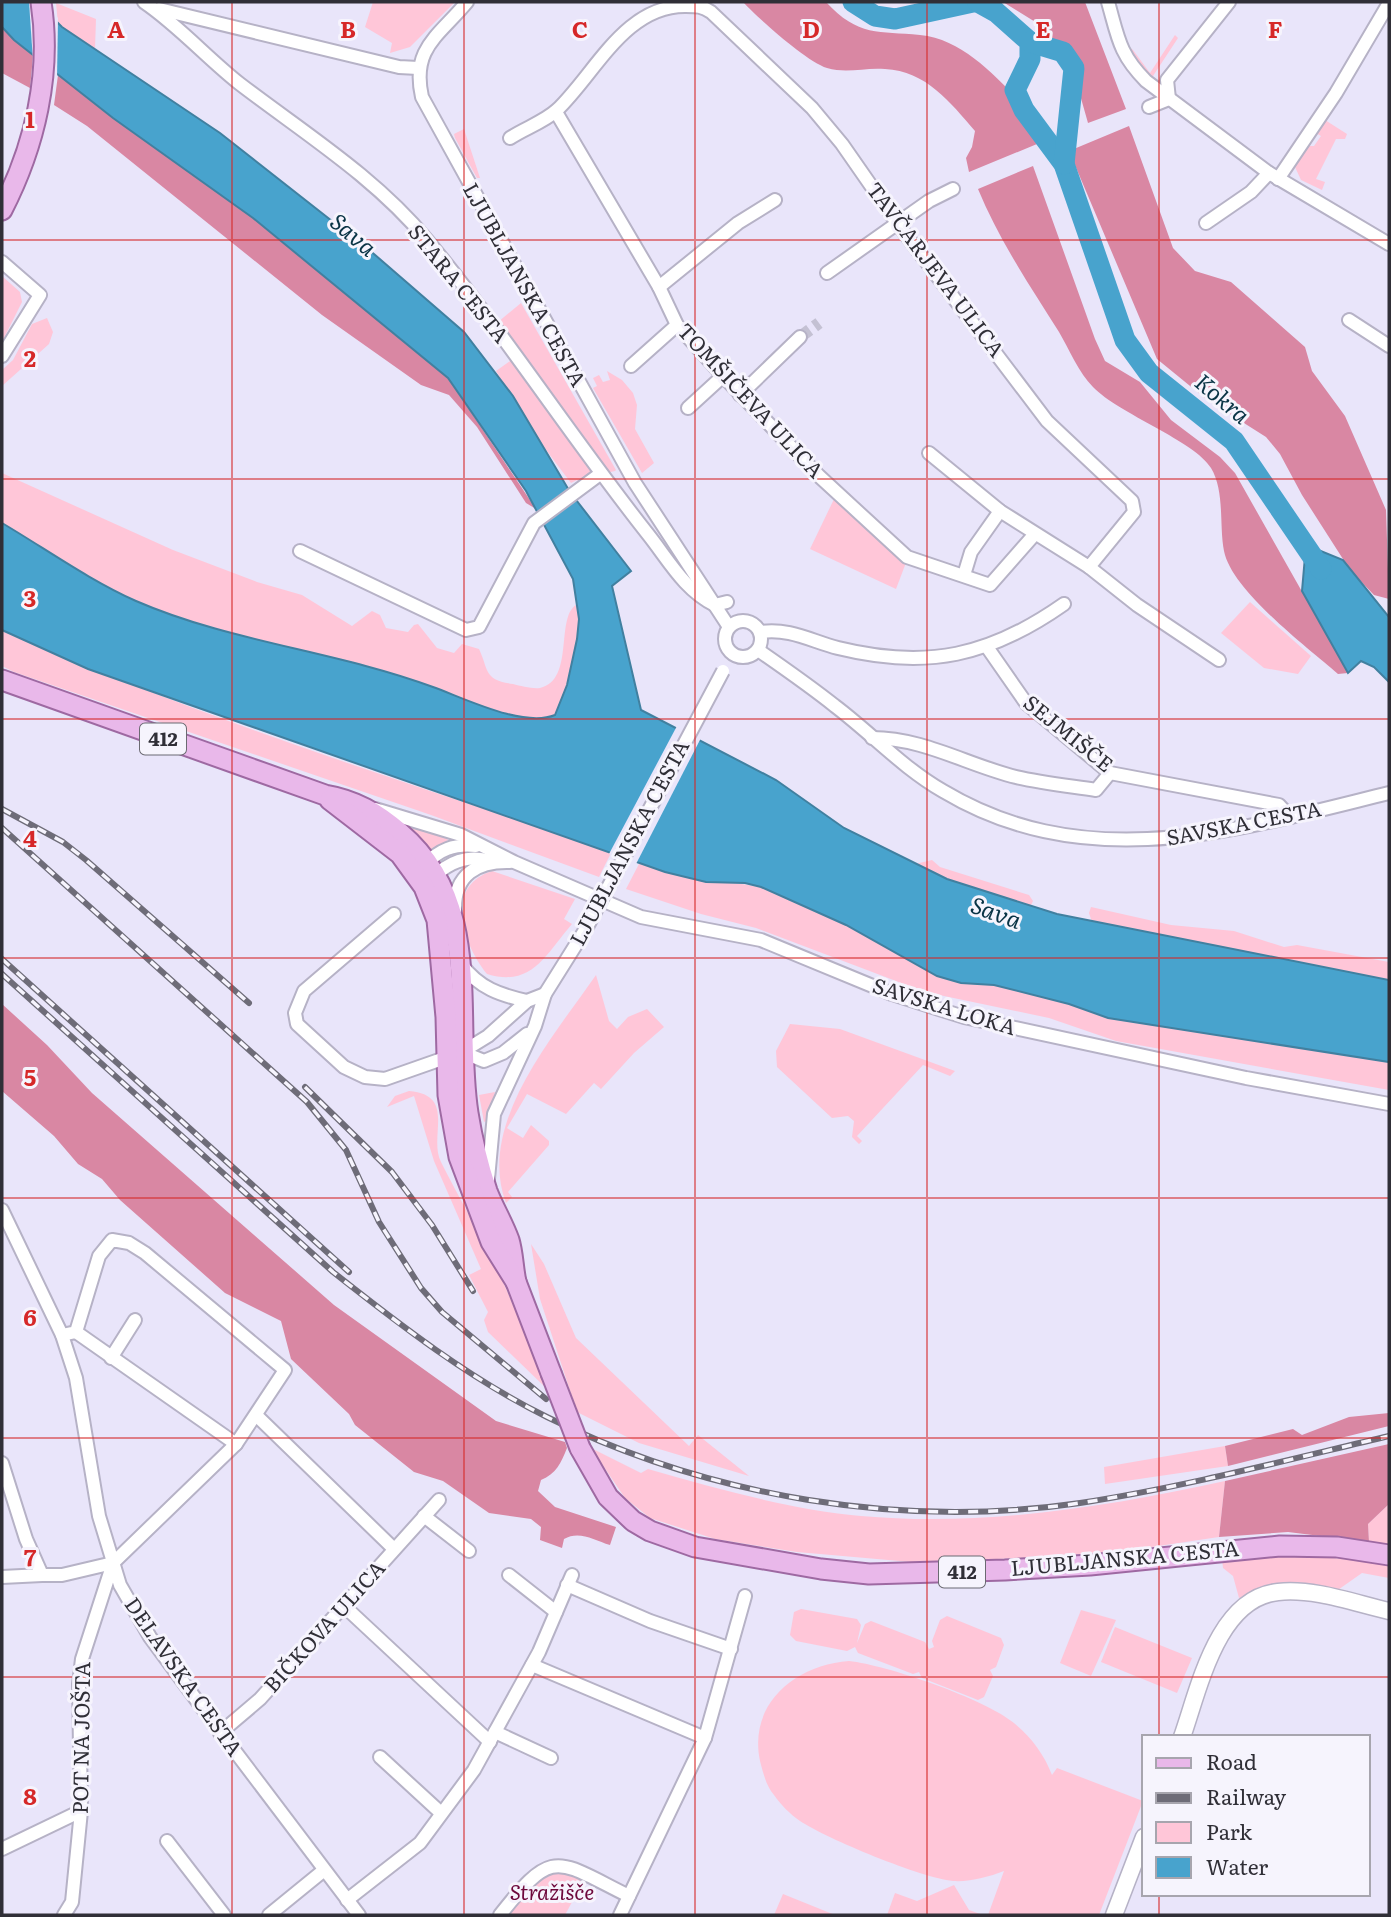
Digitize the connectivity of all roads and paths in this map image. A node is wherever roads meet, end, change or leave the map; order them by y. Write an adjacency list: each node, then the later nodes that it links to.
1 (41, 2): 16 (main road)
2 (144, 2): 7 (street, STARA CESTA)
3 (467, 2): 8 (street)
4 (1108, 2): 9 (street)
5 (1229, 2): 9 (street)
6 (1389, 3): 13 (street)
7 (157, 9): 8 (street); 33 (street, STARA CESTA)
8 (418, 68): 39 (street, LJUBLJANSKA CESTA)
9 (1169, 99): 10 (street); 13 (street)
10 (1149, 107)
11 (556, 112): 12 (street); 17 (street, TAVČARJEVA ULICA); 22 (street, TOMŠIČEVA ULICA)
12 (510, 138)
13 (1273, 176): 18 (street); 19 (street)
14 (953, 189): 17 (street)
15 (775, 200): 22 (street)
16 (2, 210)
17 (897, 223): 21 (street); 37 (street, TAVČARJEVA ULICA)
18 (1206, 223)
19 (1389, 244)
20 (2, 262): 27 (street)
21 (827, 273)
22 (659, 287): 24 (street, TOMŠIČEVA ULICA)
23 (1349, 320): 26 (street)
24 (677, 325): 28 (street); 29 (street, TOMŠIČEVA ULICA)
25 (800, 337): 30 (street)
26 (1389, 346)
27 (2, 356)
28 (631, 366)
29 (723, 376): 30 (street, TOMŠIČEVA ULICA); 31 (street)
30 (740, 395): 38 (street, TOMŠIČEVA ULICA)
31 (688, 408)
32 (932, 456): 34 (street)
33 (600, 474): 36 (street); 39 (street, STARA CESTA)
34 (1000, 511): 35 (street); 38 (street)
35 (1034, 535): 37 (street); 38 (street, TOMŠIČEVA ULICA)
36 (300, 551)
37 (1089, 567): 46 (street)
38 (964, 575)
39 (721, 603): 41 (street, LJUBLJANSKA CESTA)
40 (1064, 604): 43 (street)
41 (735, 624): 42 (street); 45 (street)
42 (761, 632): 43 (street); 44 (street)
43 (987, 647): 49 (street, SEJMIŠČE)
44 (758, 650): 45 (street); 48 (street, SAVSKA CESTA)
45 (732, 654): 61 (street, LJUBLJANSKA CESTA, bridge)
46 (1219, 660)
47 (2, 681): 51 (main road, 412)
48 (872, 738): 49 (street); 53 (street, SAVSKA CESTA)
49 (1110, 773): 53 (street, SEJMIŠČE)
50 (1389, 793): 53 (street, SAVSKA CESTA)
51 (325, 795): 52 (main road, 412); 57 (main road, LJUBLJANSKA CESTA / 412)
52 (365, 807): 54 (street, SAVSKA LOKA); 57 (main road, 412)
53 (1290, 817)
54 (483, 847): 56 (street, SAVSKA LOKA); 57 (street)
55 (490, 861): 56 (street); 57 (street); 59 (street)
56 (514, 862): 65 (street, SAVSKA LOKA)
57 (426, 875): 59 (main road, 412); 64 (main road, LJUBLJANSKA CESTA / 412)
58 (394, 914): 64 (street)
59 (455, 925): 60 (main road, 412)
60 (462, 965): 62 (street); 64 (main road, 412)
61 (545, 994): 62 (street); 63 (street, LJUBLJANSKA CESTA)
62 (527, 1001): 64 (street)
63 (535, 1026): 64 (street); 66 (street, LJUBLJANSKA CESTA)
64 (454, 1054): 66 (main road, 412); 68 (main road, LJUBLJANSKA CESTA / 412)
65 (1389, 1104)
66 (487, 1190): 68 (main road, LJUBLJANSKA CESTA / 412)
67 (2, 1210): 71 (street, DELAVSKA CESTA)
68 (516, 1282): 80 (main road, LJUBLJANSKA CESTA / 412, bridge)
69 (135, 1320): 72 (street)
70 (76, 1332): 71 (street); 72 (street); 73 (street)
71 (62, 1335): 81 (street, DELAVSKA CESTA)
72 (111, 1359): 74 (street)
73 (257, 1416): 74 (street); 78 (street)
74 (236, 1444): 81 (street)
75 (2, 1463): 83 (street)
76 (439, 1500): 77 (street, BIČKOVA ULICA)
77 (424, 1516): 78 (street, BIČKOVA ULICA); 79 (street)
78 (394, 1549): 86 (street, BIČKOVA ULICA)
79 (469, 1551)
80 (1389, 1555)
81 (113, 1563): 83 (street); 91 (street, DELAVSKA CESTA); 97 (street, POT NA JOŠTA)
82 (509, 1575): 88 (street)
83 (42, 1576): 84 (street)
84 (2, 1577)
85 (745, 1596): 89 (street)
86 (344, 1606): 91 (street, BIČKOVA ULICA); 93 (street)
87 (1389, 1611): 92 (street)
88 (556, 1612): 89 (street); 90 (street)
89 (731, 1649): 94 (street)
90 (532, 1665): 93 (street); 94 (street)
91 (220, 1733): 102 (street, DELAVSKA CESTA)
92 (1183, 1735)
93 (492, 1737): 96 (street); 98 (street)
94 (705, 1738): 103 (street)
95 (380, 1757): 98 (street)
96 (551, 1758)
97 (81, 1811): 101 (street); 105 (street, POT NA JOŠTA)
98 (441, 1812): 104 (street)
99 (167, 1841): 107 (street)
100 (1142, 1842): 112 (street)
101 (2, 1849)
102 (323, 1871): 104 (street, DELAVSKA CESTA); 108 (street)
103 (629, 1896): 110 (street); 111 (street)
104 (347, 1900): 109 (street, DELAVSKA CESTA)
105 (73, 1909): 106 (street, POT NA JOŠTA)
106 (64, 1915)
107 (224, 1915)
108 (269, 1915)
109 (359, 1915)
110 (500, 1915)
111 (620, 1915)
112 (1114, 1915)

